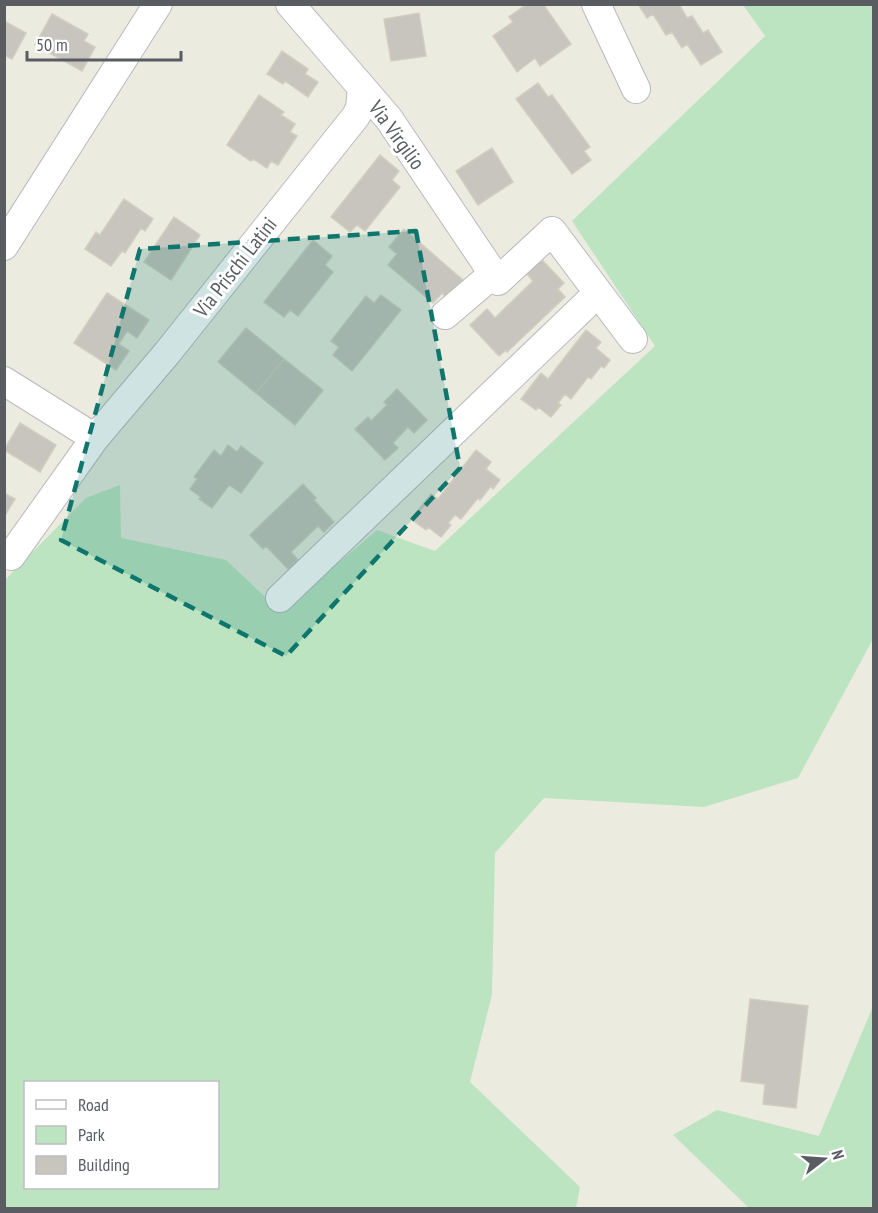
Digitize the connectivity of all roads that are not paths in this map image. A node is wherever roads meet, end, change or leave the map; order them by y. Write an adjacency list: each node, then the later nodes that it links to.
1 (158, 4): 6 (street)
2 (290, 4): 4 (street, Via Virgilio)
3 (596, 4): 5 (street)
4 (362, 88): 7 (street, Via Virgilio); 12 (street, Via Prischi Latini)
5 (636, 89)
6 (4, 246)
7 (493, 274): 8 (street); 9 (street)
8 (598, 292): 10 (street); 14 (street)
9 (445, 315)
10 (633, 339)
11 (4, 381): 12 (street)
12 (95, 438): 13 (street, Via Prischi Latini)
13 (11, 556)
14 (280, 598)

